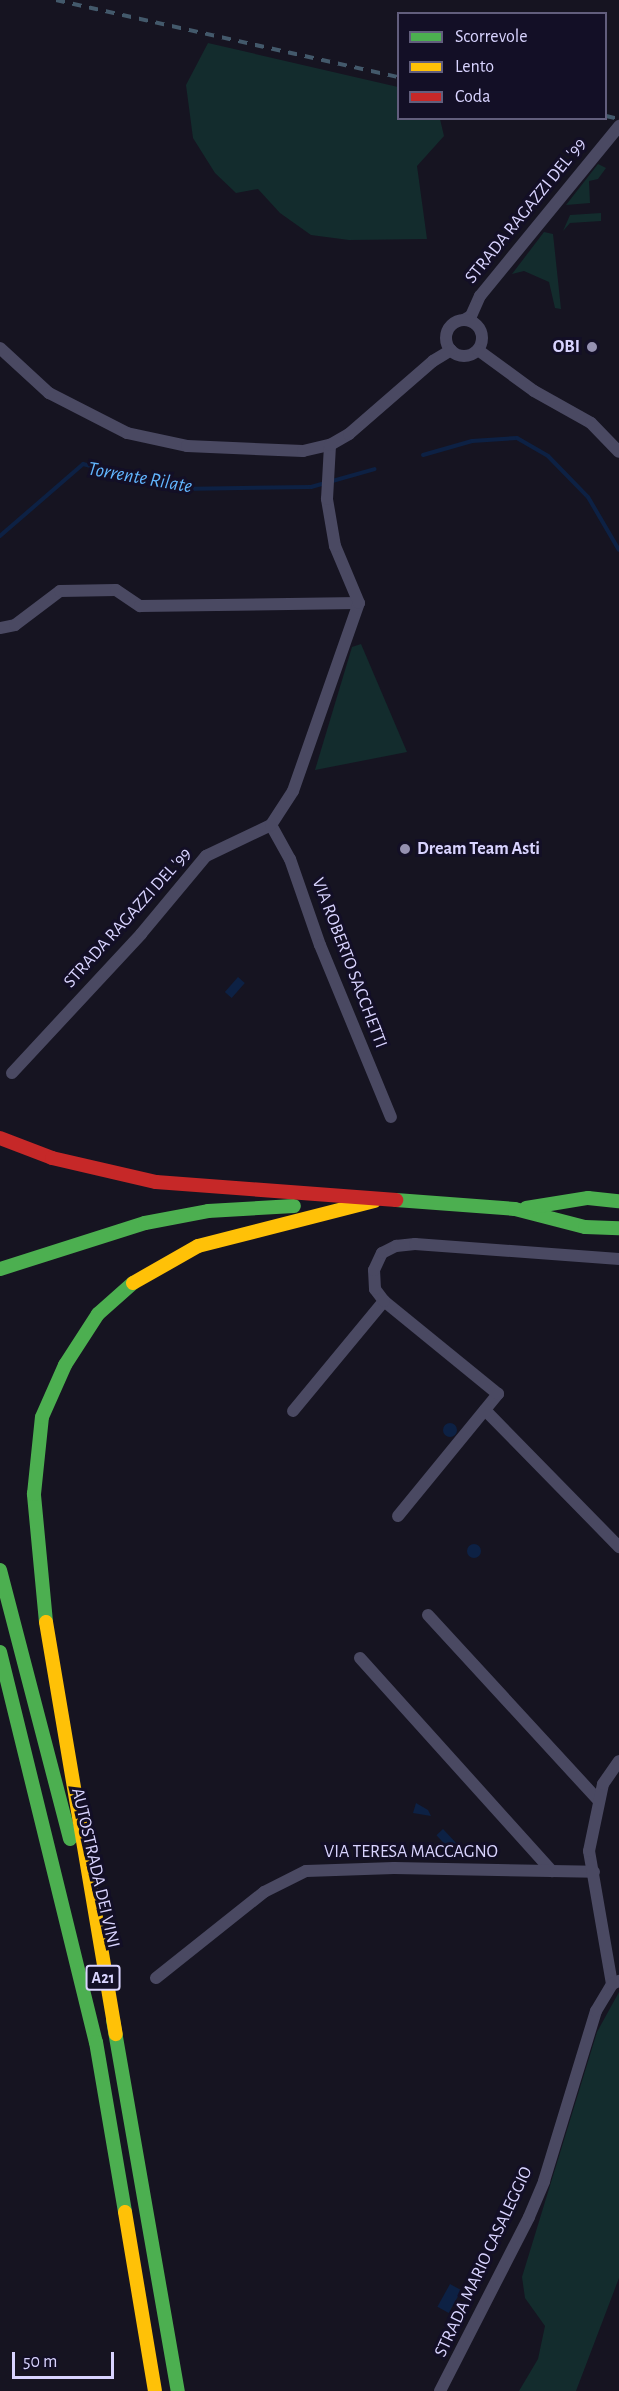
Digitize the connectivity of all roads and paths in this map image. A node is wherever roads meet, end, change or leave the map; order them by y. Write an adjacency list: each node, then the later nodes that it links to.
1 (619, 126): 2 (street, STRADA RAGAZZI DEL '99)
2 (464, 320): 4 (street); 5 (street)
3 (0, 348): 6 (street)
4 (451, 350): 5 (street); 6 (street)
5 (478, 350): 7 (street)
6 (330, 445): 8 (street)
7 (619, 452)
8 (359, 603): 9 (street); 10 (street)
9 (0, 628)
10 (271, 825): 11 (street, STRADA RAGAZZI DEL '99); 12 (street, VIA ROBERTO SACCHETTI)
11 (12, 1073)
12 (391, 1117)
13 (0, 1138): 15 (highway)
14 (619, 1199): 16 (highway)
15 (374, 1201): 16 (highway); 19 (highway); 35 (highway)
16 (515, 1209): 17 (highway)
17 (619, 1228)
18 (619, 1259): 20 (street)
19 (0, 1269)
20 (384, 1301): 21 (street); 22 (street)
21 (485, 1410): 23 (street); 24 (street)
22 (293, 1411)
23 (398, 1516)
24 (619, 1547)
25 (0, 1570): 35 (highway, AUTOSTRADA DEI VINI / A21)
26 (428, 1615): 30 (street)
27 (0, 1652): 36 (highway, A21)
28 (360, 1658): 31 (street)
29 (619, 1761): 30 (street)
30 (597, 1800): 32 (street)
31 (552, 1871): 32 (street, VIA TERESA MACCAGNO); 33 (street, VIA TERESA MACCAGNO)
32 (594, 1872): 34 (street)
33 (156, 1978)
34 (616, 1982): 38 (street, STRADA MARIO CASALEGGIO)
35 (116, 2034): 37 (highway, AUTOSTRADA DEI VINI / A21)
36 (155, 2391)
37 (178, 2391)
38 (440, 2391)

